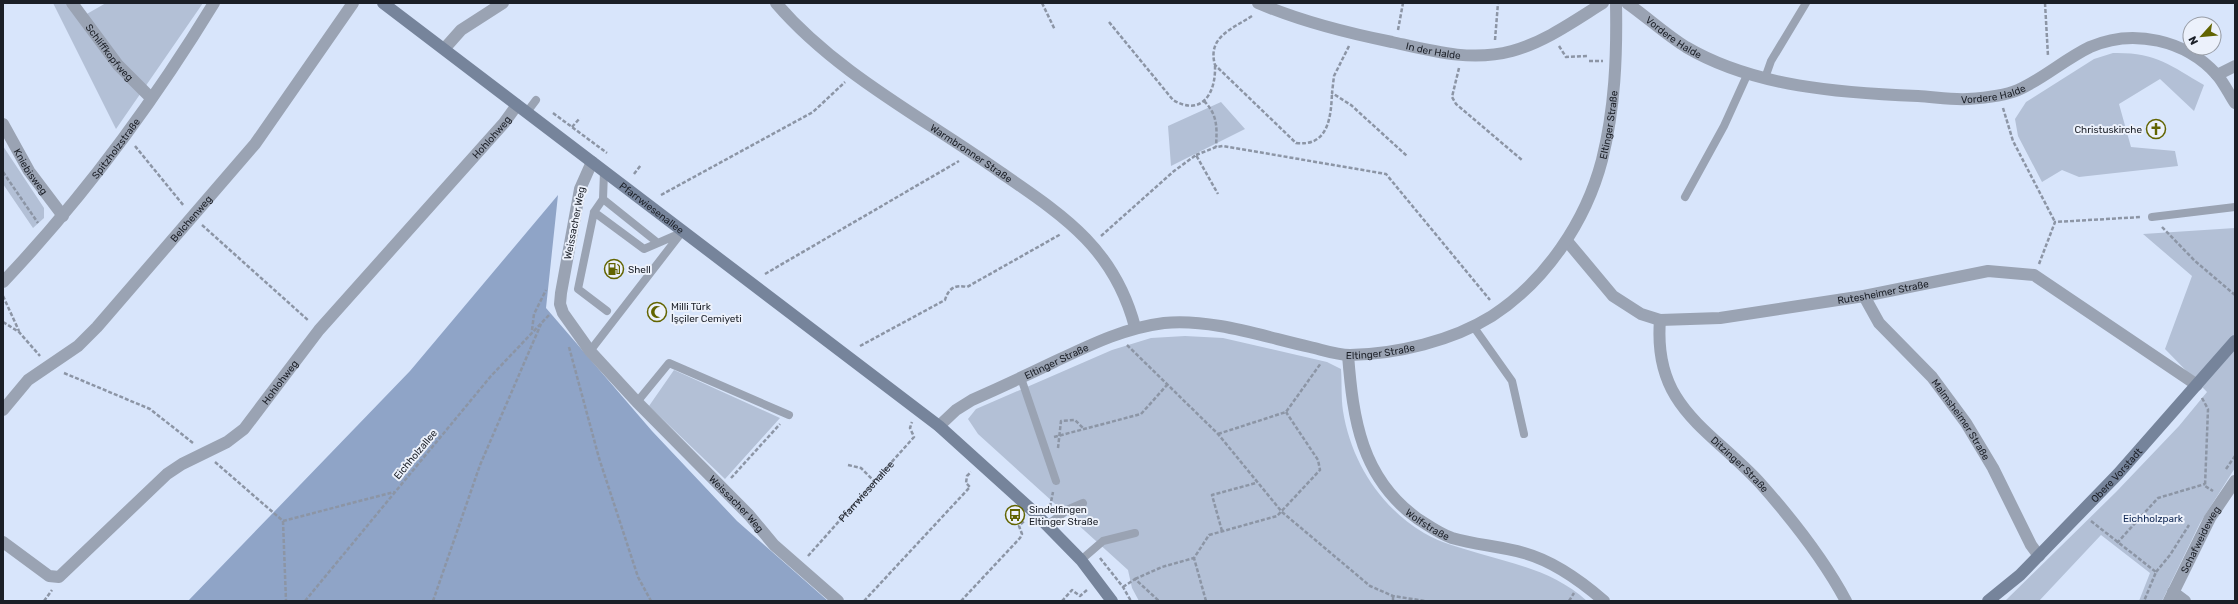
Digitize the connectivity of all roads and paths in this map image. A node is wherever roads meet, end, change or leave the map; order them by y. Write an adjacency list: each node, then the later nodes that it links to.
1 (72, 3): 34 (street, Schliffkopfweg)
2 (214, 3): 34 (street, Spitzholzstraße)
3 (353, 3): 60 (street, Belchenweg)
4 (383, 3): 21 (main road, Pfarrwiesenallee)
5 (503, 3): 21 (street)
6 (776, 3): 28 (street, Warmbronner Straße)
7 (1042, 3): 17 (path)
8 (1258, 3): 18 (street, In der Halde); 25 (path)
9 (1403, 3): 20 (path)
10 (1498, 3): 22 (path)
11 (1603, 3): 19 (street, In der Halde)
12 (1616, 3): 66 (street, Eltinger Straße)
13 (1627, 3): 29 (street, Vordere Halde)
14 (1806, 3): 31 (lane)
15 (2045, 3): 27 (path)
16 (1109, 22): 36 (path)
17 (1055, 30)
18 (1354, 34): 20 (street, In der Halde); 32 (path)
19 (1551, 35): 22 (street, In der Halde); 24 (path)
20 (1395, 43): 23 (street, In der Halde)
21 (445, 48): 38 (main road, Pfarrwiesenallee)
22 (1496, 54): 23 (street, In der Halde)
23 (1463, 56): 47 (path)
24 (1587, 56)
25 (1216, 65): 32 (path); 36 (path)
26 (2235, 66): 30 (street)
27 (2052, 70): 30 (street, Vordere Halde); 33 (street, Vordere Halde)
28 (853, 73): 44 (street, Warmbronner Straße); 54 (path)
29 (1748, 73): 31 (street, Vordere Halde); 55 (lane)
30 (2217, 75): 37 (street, Vordere Halde)
31 (1765, 78): 33 (street, Vordere Halde)
32 (1332, 93): 46 (path)
33 (1998, 95): 62 (path)
34 (151, 98): 42 (street, Spitzholzstraße)
35 (536, 100): 38 (lane)
36 (1204, 101): 43 (path)
37 (2235, 103)
38 (522, 108): 48 (main road, Pfarrwiesenallee); 81 (street, Hohlohweg)
39 (580, 118): 41 (path)
40 (3, 124): 59 (street, Kniebisweg)
41 (572, 127)
42 (126, 135): 59 (street, Spitzholzstraße); 60 (path)
43 (1216, 146): 45 (path); 76 (path)
44 (973, 152): 63 (street, Warmbronner Straße); 69 (path)
45 (1196, 155): 53 (path); 68 (path)
46 (1407, 156)
47 (1522, 160)
48 (592, 162): 51 (main road, Pfarrwiesenallee); 87 (street, Weissacher Weg)
49 (641, 165): 52 (path)
50 (3, 172): 65 (path)
51 (604, 172): 56 (lane); 64 (main road, Pfarrwiesenallee)
52 (634, 174)
53 (1218, 194)
54 (661, 195)
55 (1685, 197)
56 (603, 199): 58 (lane); 67 (lane)
57 (2235, 207): 61 (lane)
58 (594, 212): 67 (lane); 75 (lane)
59 (63, 216): 65 (street, Spitzholzstraße)
60 (192, 217): 81 (path); 90 (street, Belchenweg)
61 (2152, 217): 62 (path); 73 (path)
62 (2055, 222): 70 (path)
63 (1075, 226): 68 (street, Warmbronner Straße); 86 (path)
64 (682, 232): 67 (lane); 87 (lane); 96 (main road, Pfarrwiesenallee)
65 (47, 235): 71 (street, Spitzholzstraße)
66 (1567, 241): 76 (street, Eltinger Straße); 77 (street, Rutesheimer Straße)
67 (658, 243)
68 (1092, 244): 80 (street, Warmbronner Straße)
69 (765, 274)
70 (2034, 275): 74 (street, Rutesheimer Straße); 93 (street, Rutesheimer Straße)
71 (3, 282)
72 (3, 295): 82 (path)
73 (2235, 295)
74 (1864, 296): 77 (street, Rutesheimer Straße); 127 (street, Malmsheimer Straße)
75 (607, 311)
76 (1498, 311): 79 (street, Eltinger Straße)
77 (1660, 320): 150 (street, Ditzinger Straße)
78 (3, 322): 82 (path)
79 (1473, 326): 89 (street, Eltinger Straße); 102 (lane)
80 (1135, 327): 83 (street, Eltinger Straße); 88 (street, Eltinger Straße)
81 (319, 330): 105 (street, Hohlohweg)
82 (19, 332): 90 (path)
83 (1120, 332): 91 (street, Eltinger Straße); 92 (path)
84 (2235, 341): 93 (main road, Obere Vorstadt)
85 (568, 343): 140 (path)
86 (860, 346)
87 (590, 350): 94 (street, Weissacher Weg)
88 (1329, 351): 89 (street, Eltinger Straße); 97 (path)
89 (1348, 355): 149 (street, Wolfstraße)
90 (51, 364): 95 (street, Belchenweg); 105 (path)
91 (1021, 378): 99 (street, Eltinger Straße); 109 (lane)
92 (1167, 385): 100 (path); 101 (path)
93 (2195, 387): 112 (path); 127 (main road, Obere Vorstadt)
94 (637, 402): 98 (lane); 113 (street, Weissacher Weg)
95 (3, 410)
96 (920, 412): 99 (main road, Pfarrwiesenallee); 108 (path, Pfarrwiesenallee)
97 (1286, 412): 101 (path); 118 (path)
98 (789, 415): 113 (path)
99 (939, 426): 106 (main road, Pfarrwiesenallee)
100 (1083, 428): 103 (path); 103 (path)
101 (1218, 434): 111 (path)
102 (1524, 434)
103 (1058, 436): 104 (path)
104 (1058, 451)
105 (205, 453): 119 (path); 124 (street, Hohlohweg)
106 (980, 462): 117 (main road, Pfarrwiesenallee); 142 (path)
107 (848, 465): 108 (path)
108 (874, 481): 130 (path, Pfarrwiesenallee)
109 (1056, 481)
110 (2235, 481): 115 (street, Schafweideweg)
111 (1256, 483): 118 (path); 122 (path)
112 (2206, 484): 115 (path); 125 (path)
113 (721, 489): 130 (street, Weissacher Weg)
114 (394, 492): 119 (path); 138 (path, Eichholzallee); 139 (path, Eichholzallee)
115 (2223, 499): 135 (street, Schafweideweg)
116 (1083, 502): 120 (lane)
117 (1033, 511): 120 (main road, Pfarrwiesenallee); 143 (path)
118 (1282, 512): 122 (path); 134 (path)
119 (283, 521): 137 (path)
120 (1047, 525): 129 (main road, Pfarrwiesenallee)
121 (2100, 529): 125 (path)
122 (1222, 531): 128 (path)
123 (1135, 533): 129 (lane)
124 (3, 542)
125 (2117, 542): 131 (path)
126 (2170, 555): 131 (path)
127 (2039, 556): 151 (main road, Obere Vorstadt)
128 (1194, 558): 132 (path); 146 (path)
129 (1081, 560): 133 (main road, Pfarrwiesenallee)
130 (798, 567): 141 (street, Weissacher Weg)
131 (2156, 572): 152 (path)
132 (1134, 579): 136 (path); 145 (path)
133 (1098, 582): 136 (main road, Pfarrwiesenallee); 144 (path)
134 (1393, 596): 147 (path); 148 (path)
135 (2171, 597): 153 (street)
136 (1111, 599)
137 (286, 601)
138 (305, 601)
139 (433, 601)
140 (651, 601)
141 (838, 601)
142 (864, 601)
143 (961, 601)
144 (1062, 601)
145 (1159, 601)
146 (1206, 601)
147 (1393, 601)
148 (1425, 601)
149 (1604, 601)
150 (1846, 601)
151 (1988, 601)
152 (2144, 601)
153 (2185, 601)

